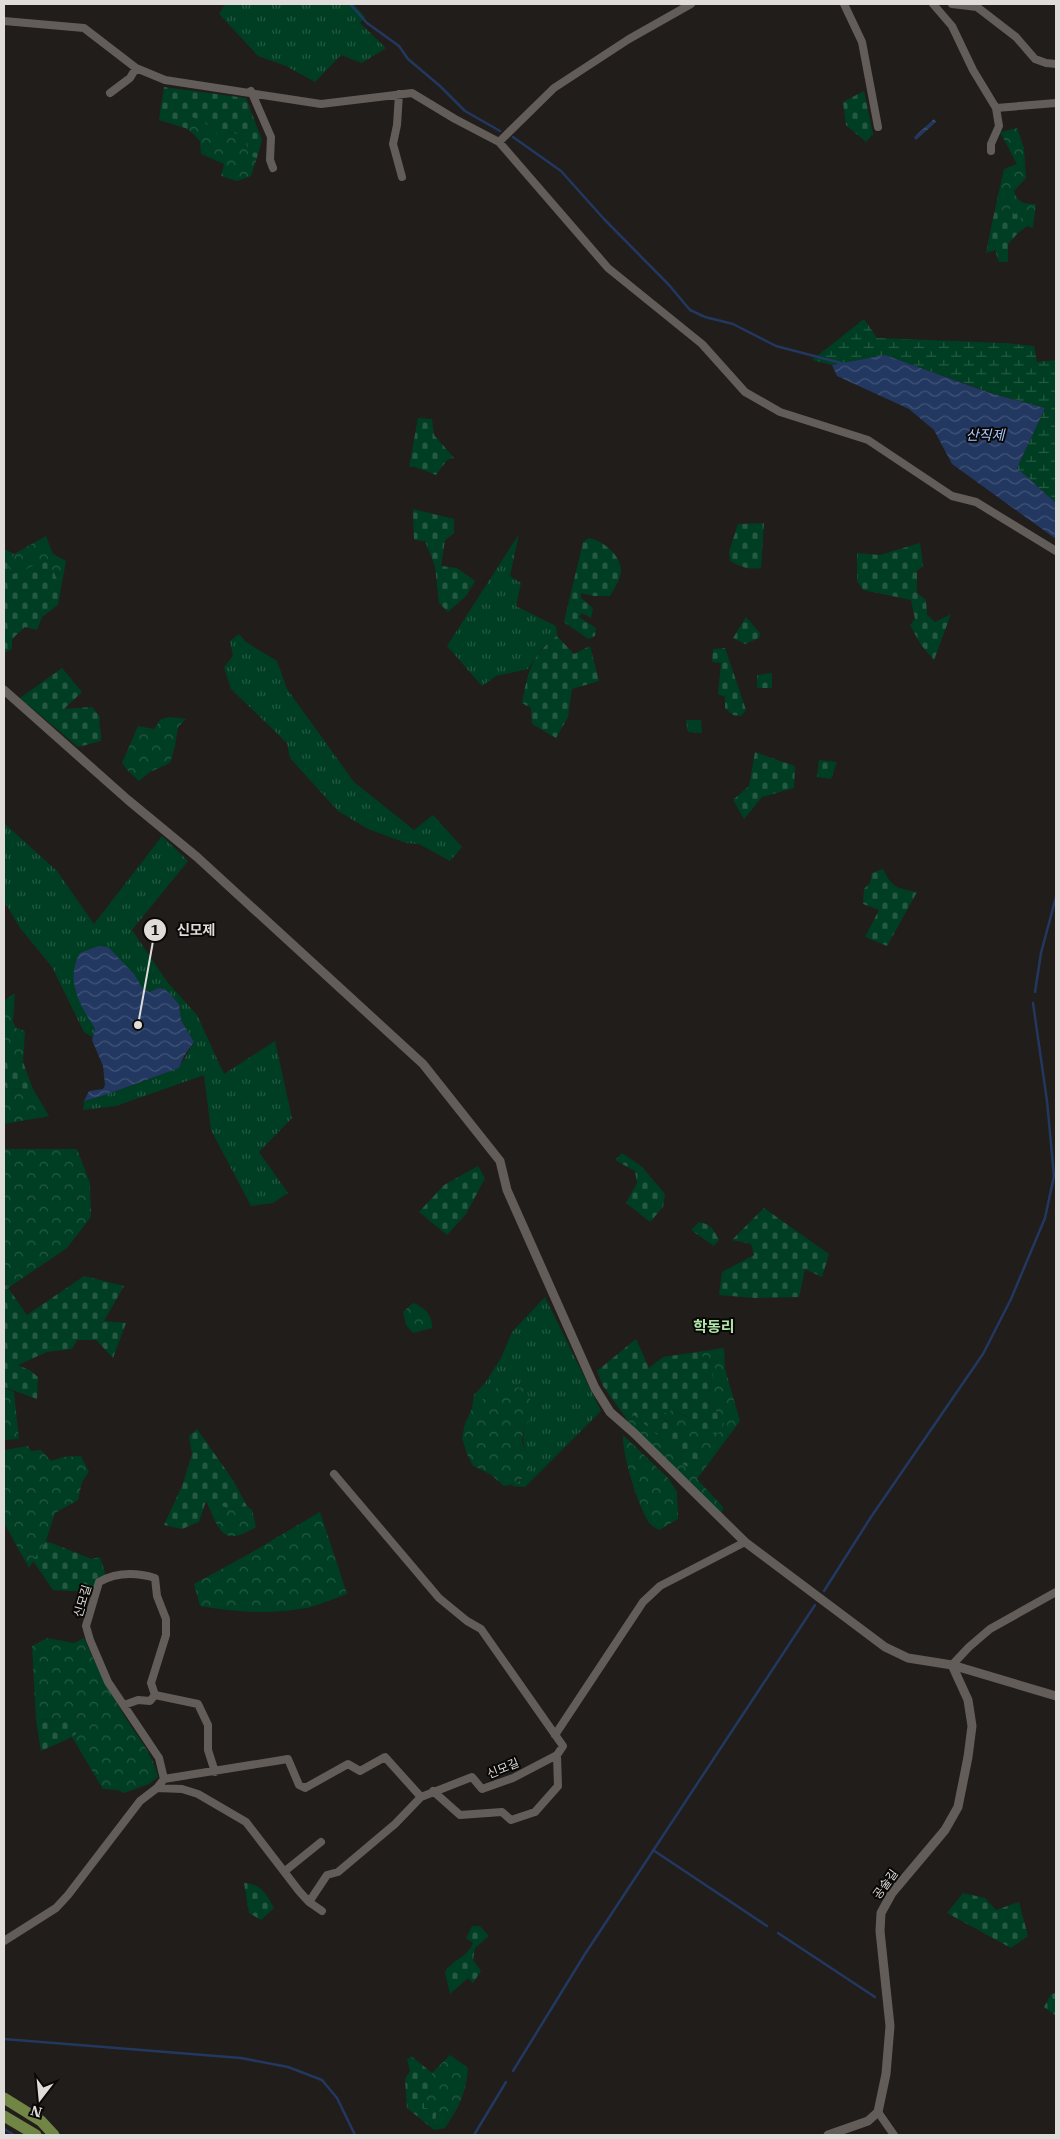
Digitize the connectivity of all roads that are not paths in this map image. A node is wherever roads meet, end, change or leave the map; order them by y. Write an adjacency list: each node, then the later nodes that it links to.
1 (690, 4): 14 (street)
2 (844, 4): 13 (street)
3 (933, 4): 12 (street)
4 (952, 4): 6 (street)
5 (4, 21): 7 (street)
6 (1056, 64)
7 (136, 68): 8 (street); 9 (street)
8 (251, 92): 10 (street); 16 (street)
9 (110, 93)
10 (399, 94): 14 (street); 17 (street)
11 (1056, 103): 12 (street)
12 (996, 108): 15 (street)
13 (878, 127)
14 (499, 142): 18 (street)
15 (991, 151)
16 (273, 168)
17 (402, 178)
18 (1056, 551)
19 (4, 690): 21 (street)
20 (334, 1474): 27 (street)
21 (745, 1542): 23 (street); 27 (street)
22 (1056, 1592): 23 (street)
23 (952, 1666): 25 (street); 40 (street, 공술길)
24 (155, 1695): 26 (street); 26 (street, 신모길); 29 (street)
25 (1056, 1696)
26 (124, 1705): 30 (street, 신모길)
27 (555, 1735): 28 (street)
28 (557, 1756): 32 (street, 신모길); 32 (street)
29 (215, 1772): 30 (street); 33 (street)
30 (164, 1779): 31 (street)
31 (157, 1788): 35 (street); 38 (street)
32 (433, 1791): 33 (street, 신모길)
33 (421, 1797): 36 (street, 신모길)
34 (321, 1842): 35 (street)
35 (285, 1871): 36 (street)
36 (309, 1902): 37 (street)
37 (322, 1911)
38 (4, 1941)
39 (4, 2098): 43 (main road)
40 (878, 2112): 44 (street); 45 (street)
41 (4, 2116): 42 (main road)
42 (36, 2135)
43 (54, 2135)
44 (828, 2135)
45 (894, 2135)

